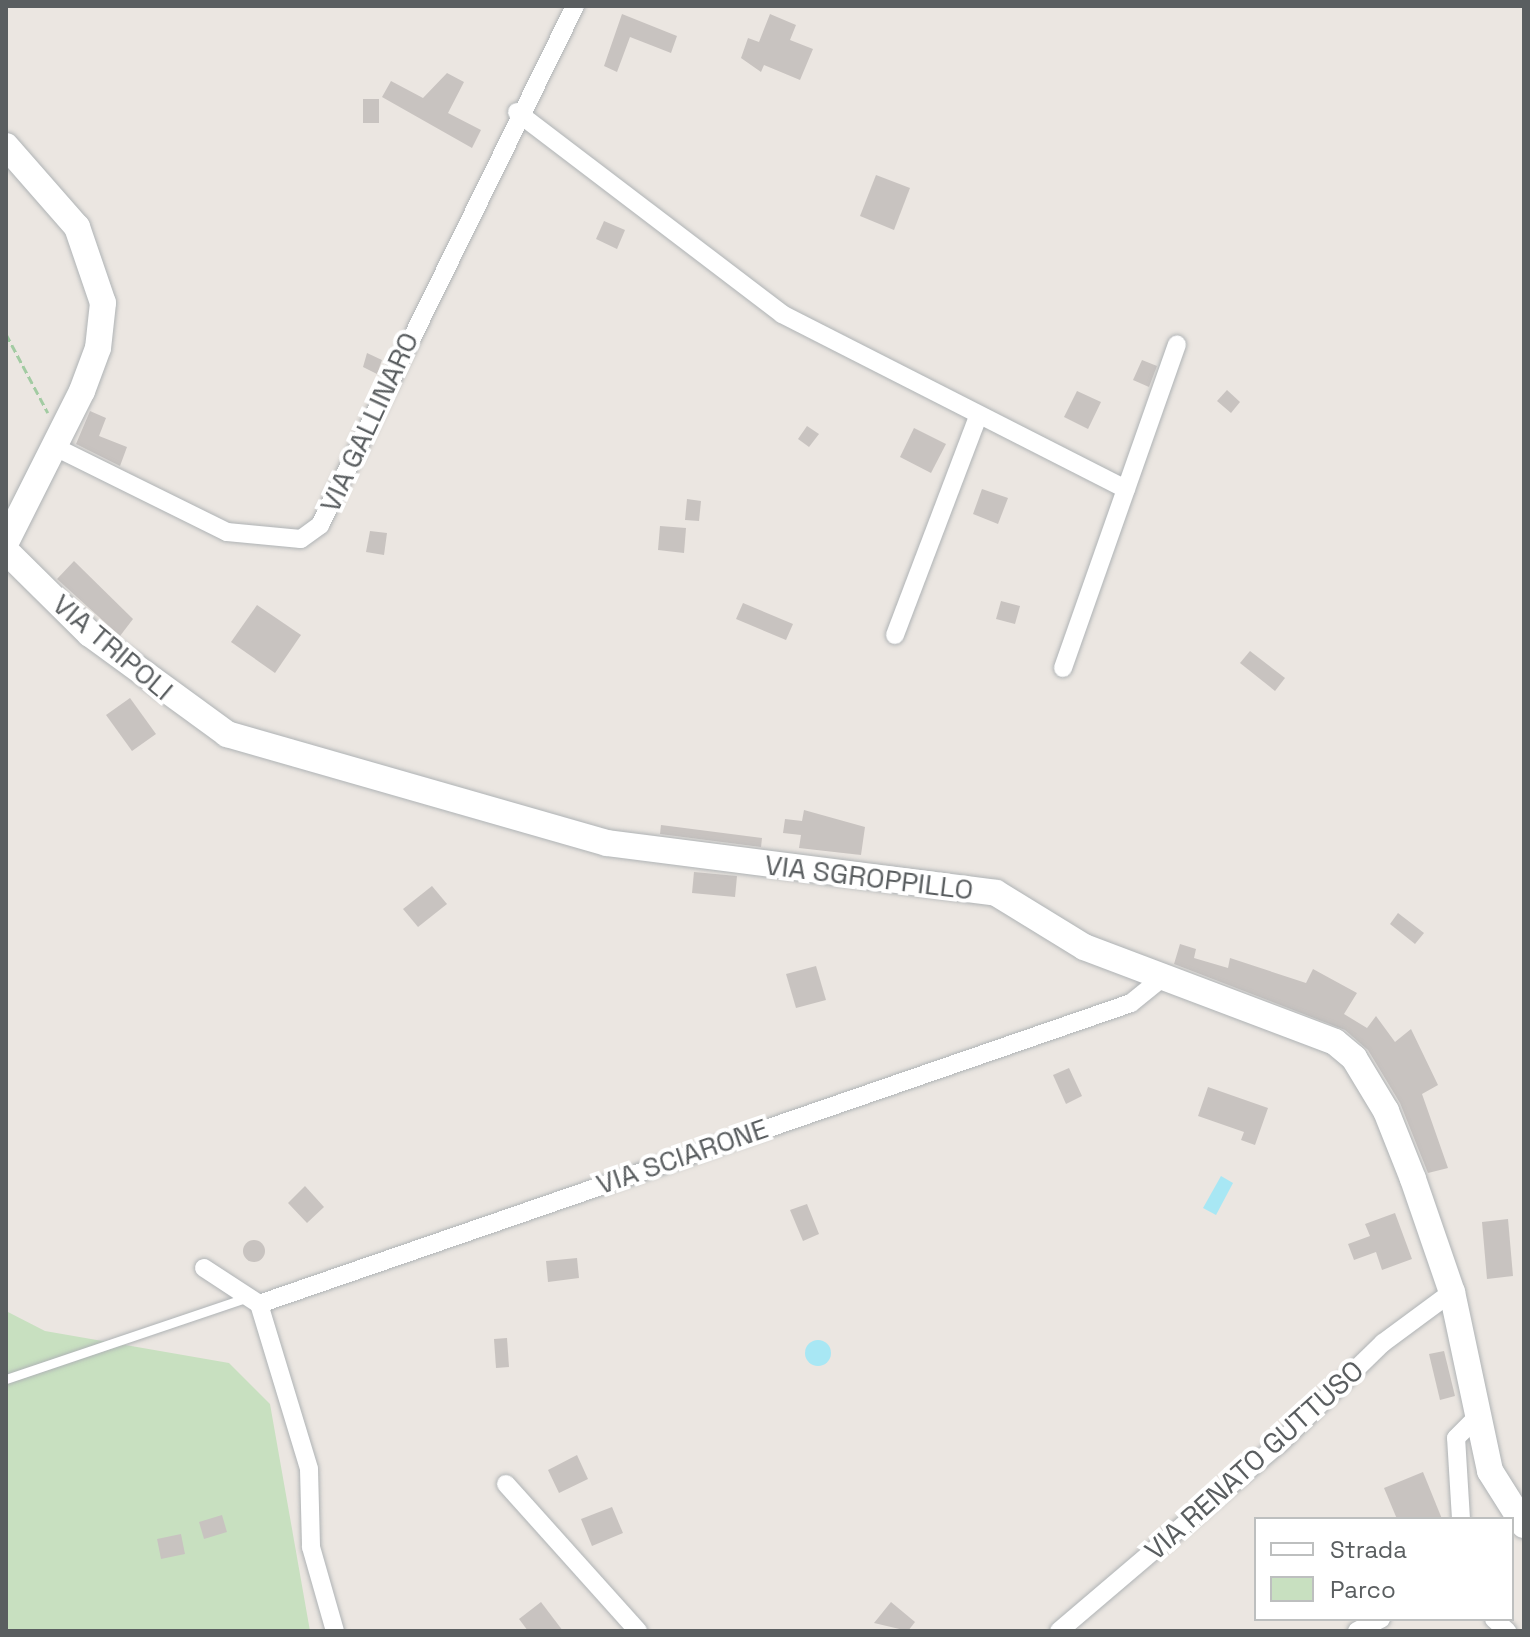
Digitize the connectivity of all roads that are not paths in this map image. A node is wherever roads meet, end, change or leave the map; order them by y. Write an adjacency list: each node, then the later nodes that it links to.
1 (575, 6): 2 (street, VIA GALLINARO)
2 (517, 112): 5 (street); 6 (street, VIA GALLINARO)
3 (6, 146): 6 (main road)
4 (1177, 344): 7 (street)
5 (978, 416): 7 (street); 10 (street)
6 (59, 438): 8 (main road)
7 (1126, 489): 11 (street)
8 (6, 542)
9 (6, 551): 12 (main road, VIA TRIPOLI)
10 (895, 635)
11 (1063, 668)
12 (227, 734): 13 (main road, VIA SGROPPILLO)
13 (1161, 979): 15 (main road, VIA SGROPPILLO); 16 (street, VIA SCIARONE)
14 (204, 1268): 16 (street)
15 (1452, 1292): 18 (main road, VIA SGROPPILLO); 25 (street, VIA RENATO GUTTUSO)
16 (254, 1300): 17 (lane); 23 (street)
17 (6, 1379)
18 (1478, 1416): 20 (street); 21 (main road, VIA SGROPPILLO)
19 (506, 1484): 24 (street)
20 (1461, 1517)
21 (1524, 1525)
22 (1377, 1621): 26 (street)
23 (335, 1631)
24 (638, 1631)
25 (1059, 1631)
26 (1357, 1631)

